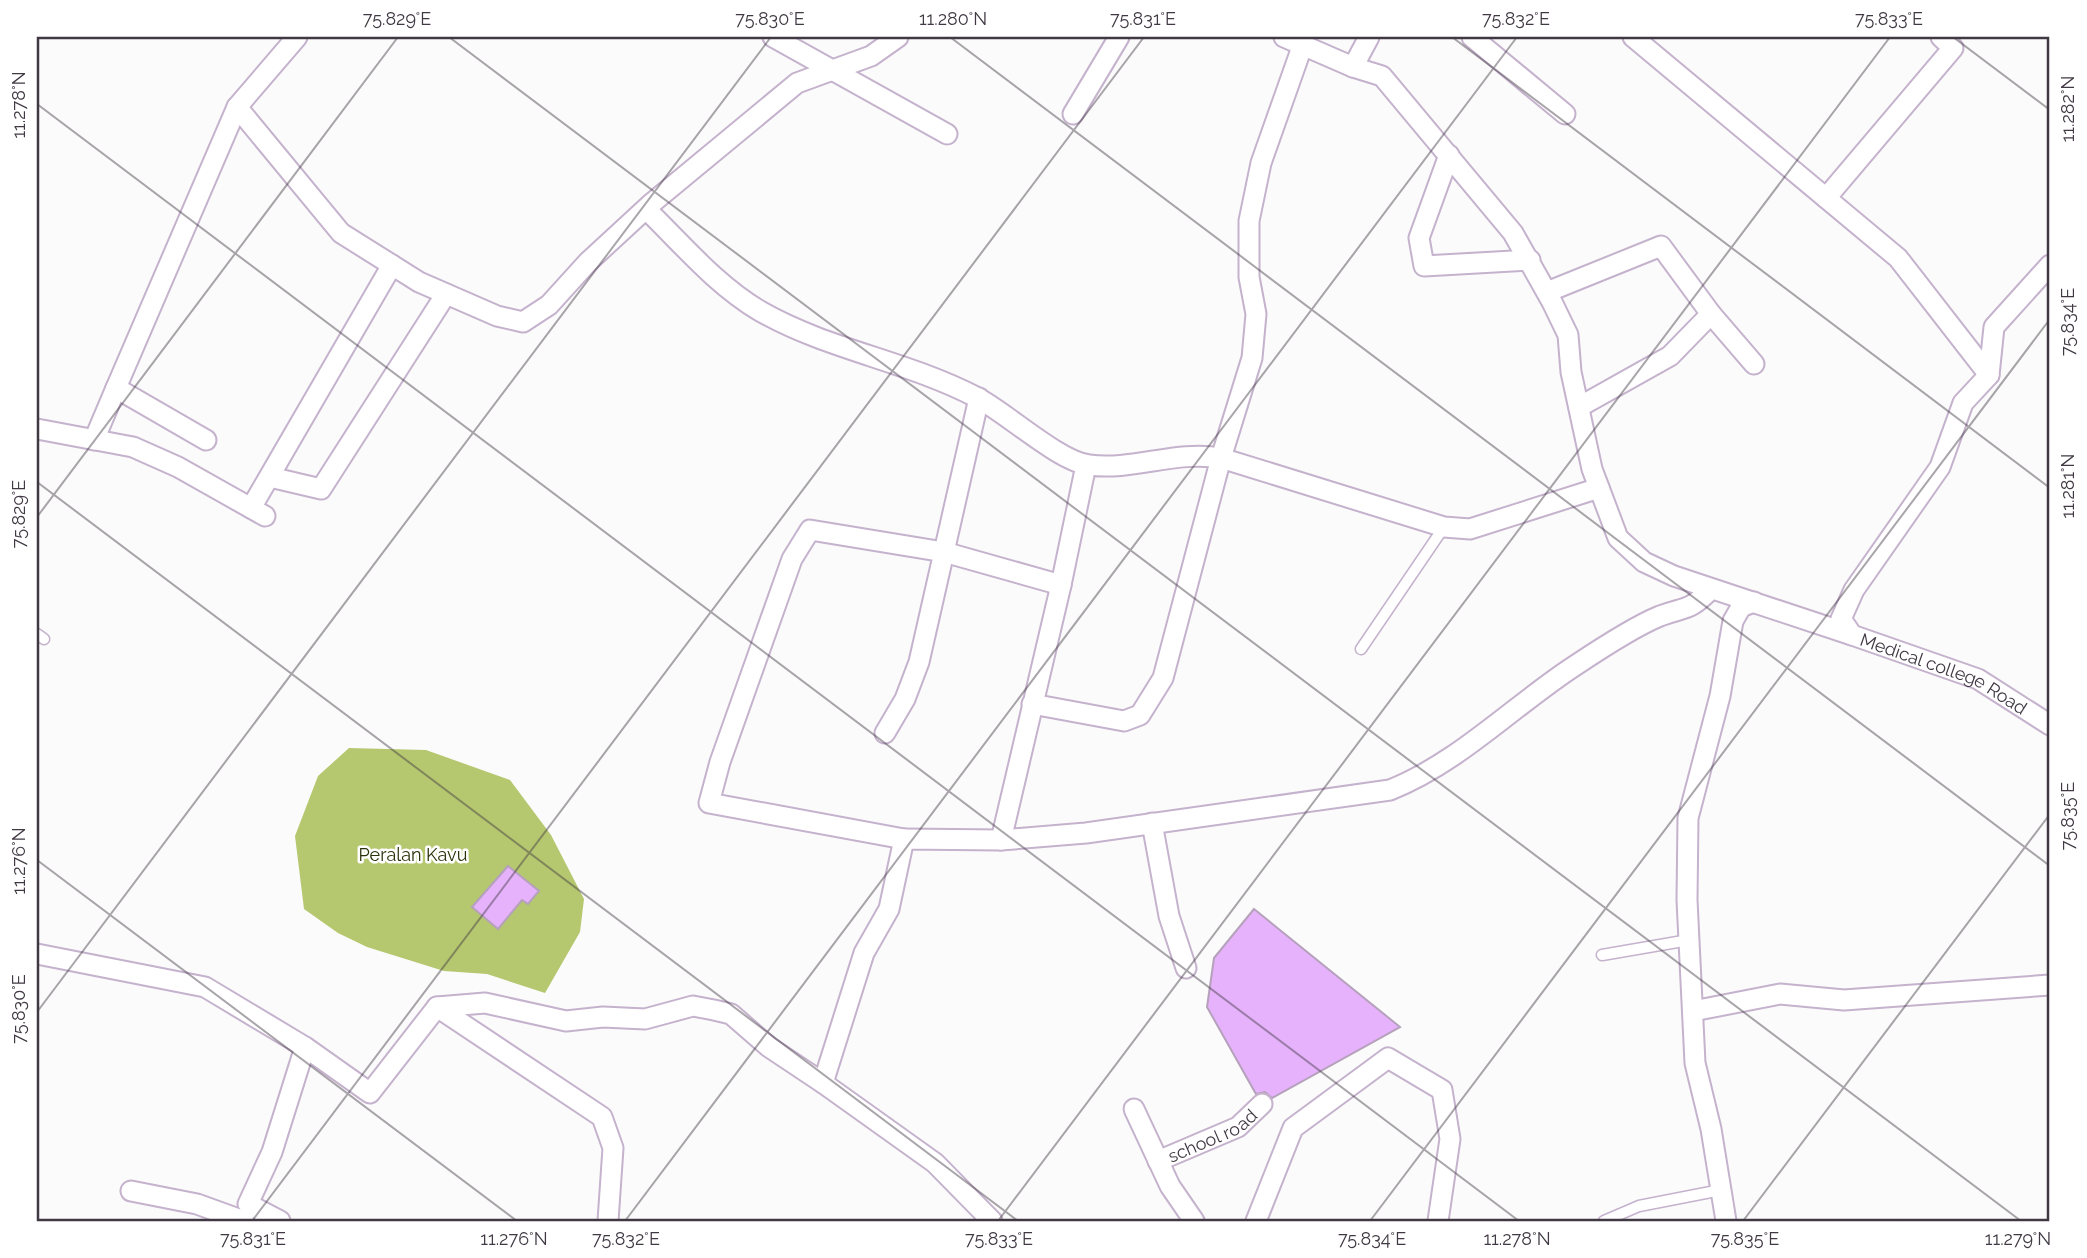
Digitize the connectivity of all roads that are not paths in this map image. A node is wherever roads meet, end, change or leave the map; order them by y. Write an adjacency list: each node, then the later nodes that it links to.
1 (297, 37): 13 (street)
2 (773, 37): 12 (street)
3 (898, 37): 12 (street)
4 (1119, 37): 14 (street)
5 (1284, 37): 10 (street)
6 (1368, 37): 11 (street)
7 (1472, 37): 15 (street)
8 (1633, 37): 18 (street)
9 (1941, 37): 18 (street)
10 (1302, 47): 11 (street); 34 (street)
11 (1353, 67): 17 (street)
12 (831, 71): 16 (street); 19 (street)
13 (237, 107): 21 (street); 28 (street)
14 (1073, 114)
15 (1565, 114)
16 (947, 134)
17 (1449, 155): 20 (street); 20 (street)
18 (1826, 198): 27 (street)
19 (646, 209): 24 (street); 29 (street)
20 (1530, 260): 23 (street)
21 (392, 265): 24 (street); 36 (street)
22 (2050, 265): 27 (street)
23 (1547, 292): 25 (street); 30 (street)
24 (446, 294): 36 (street)
25 (1711, 314): 26 (street); 30 (street)
26 (1754, 365)
27 (1989, 375): 43 (street, Medical college Road)
28 (116, 388): 32 (street); 33 (street)
29 (979, 398): 35 (street); 39 (street)
30 (1579, 407): 37 (street)
31 (37, 429): 32 (street)
32 (94, 440): 36 (street)
33 (206, 440)
34 (1221, 458): 35 (street); 38 (street); 45 (street)
35 (1086, 465): 40 (street)
36 (270, 477)
37 (1599, 488): 38 (street); 41 (street)
38 (1444, 527): 44 (lane)
39 (944, 552): 40 (street); 47 (street); 49 (street)
40 (1060, 585): 45 (street)
41 (1710, 590): 42 (street); 48 (street)
42 (1754, 602): 43 (street); 51 (street)
43 (1852, 635): 46 (street, Medical college Road)
44 (1361, 649)
45 (1032, 704): 50 (street)
46 (2050, 725)
47 (885, 733)
48 (1152, 823): 50 (street); 54 (street)
49 (904, 839): 50 (street); 59 (street)
50 (1001, 840)
51 (1689, 940): 53 (lane); 57 (street)
52 (37, 954): 58 (street)
53 (1602, 955)
54 (1186, 968)
55 (2050, 985): 57 (street)
56 (437, 1007): 58 (street); 59 (street); 68 (street)
57 (1693, 1012): 63 (street)
58 (305, 1047): 67 (street)
59 (823, 1083): 65 (street)
60 (1262, 1104): 62 (street, school road)
61 (1134, 1109): 62 (street)
62 (1158, 1161): 69 (street)
63 (1722, 1189): 72 (lane); 73 (street)
64 (131, 1191): 66 (street)
65 (987, 1219)
66 (244, 1221)
67 (280, 1221)
68 (608, 1221)
69 (1194, 1221)
70 (1256, 1221): 71 (street)
71 (1438, 1221)
72 (1604, 1221)
73 (1726, 1221)

